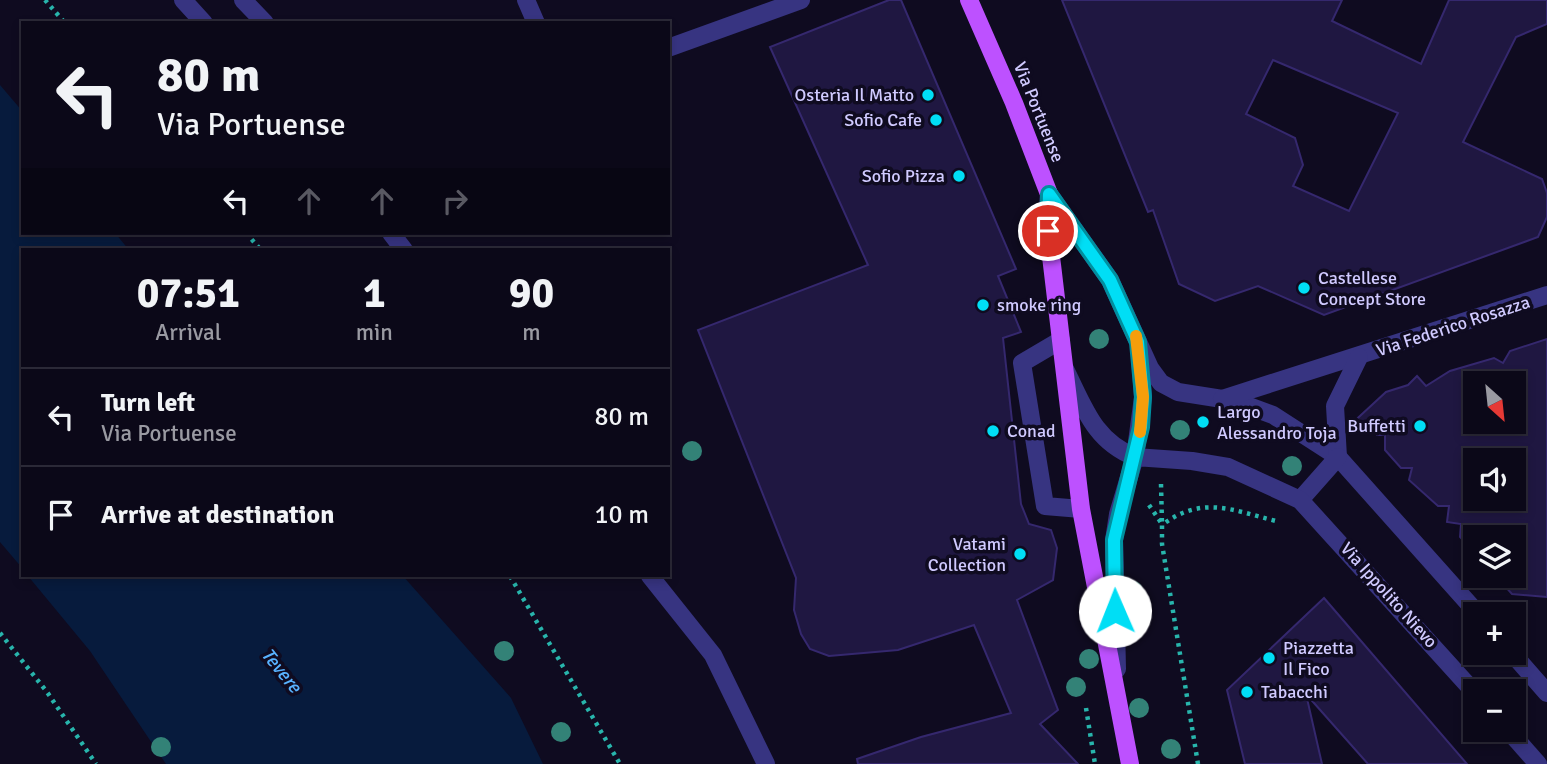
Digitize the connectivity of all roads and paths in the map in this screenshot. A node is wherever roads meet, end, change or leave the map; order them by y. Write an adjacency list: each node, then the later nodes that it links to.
1 (45, 0): 7 (path)
2 (183, 0): 8 (street)
3 (243, 0): 9 (street)
4 (526, 0): 10 (street)
5 (801, 0): 11 (street)
6 (969, 0): 12 (main road, Via Portuense)
7 (63, 21)
8 (202, 21)
9 (262, 21)
10 (535, 21)
11 (670, 47)
12 (1049, 194): 14 (main road, Via Portuense); 15 (street)
13 (1547, 295): 16 (street, Via Federico Rosazza)
14 (1061, 340): 17 (main road, Via Portuense); 24 (street)
15 (1138, 342): 18 (street); 19 (street)
16 (1359, 357): 18 (street, Via Federico Rosazza); 20 (street, Via Federico Rosazza)
17 (1065, 369): 19 (street, Via Portuense); 24 (main road, Via Portuense)
18 (1222, 399): 20 (street)
19 (1135, 457): 23 (street); 33 (street)
20 (1338, 457): 23 (street); 29 (street)
21 (1161, 484): 26 (path)
22 (1143, 497): 26 (path)
23 (1300, 500): 32 (street, Via Ippolito Nievo)
24 (1081, 509): 33 (main road, Via Portuense)
25 (1283, 523): 26 (path)
26 (1162, 525): 42 (path)
27 (511, 577): 38 (path)
28 (651, 577): 39 (street)
29 (1467, 602)
30 (0, 633): 37 (path)
31 (1522, 665): 34 (street)
32 (1463, 680)
33 (1117, 683): 41 (main road, Via Portuense)
34 (1547, 693)
35 (1086, 708): 40 (path)
36 (1519, 742): 43 (street)
37 (96, 764)
38 (620, 764)
39 (766, 764)
40 (1095, 764)
41 (1130, 764)
42 (1198, 764)
43 (1538, 764)

